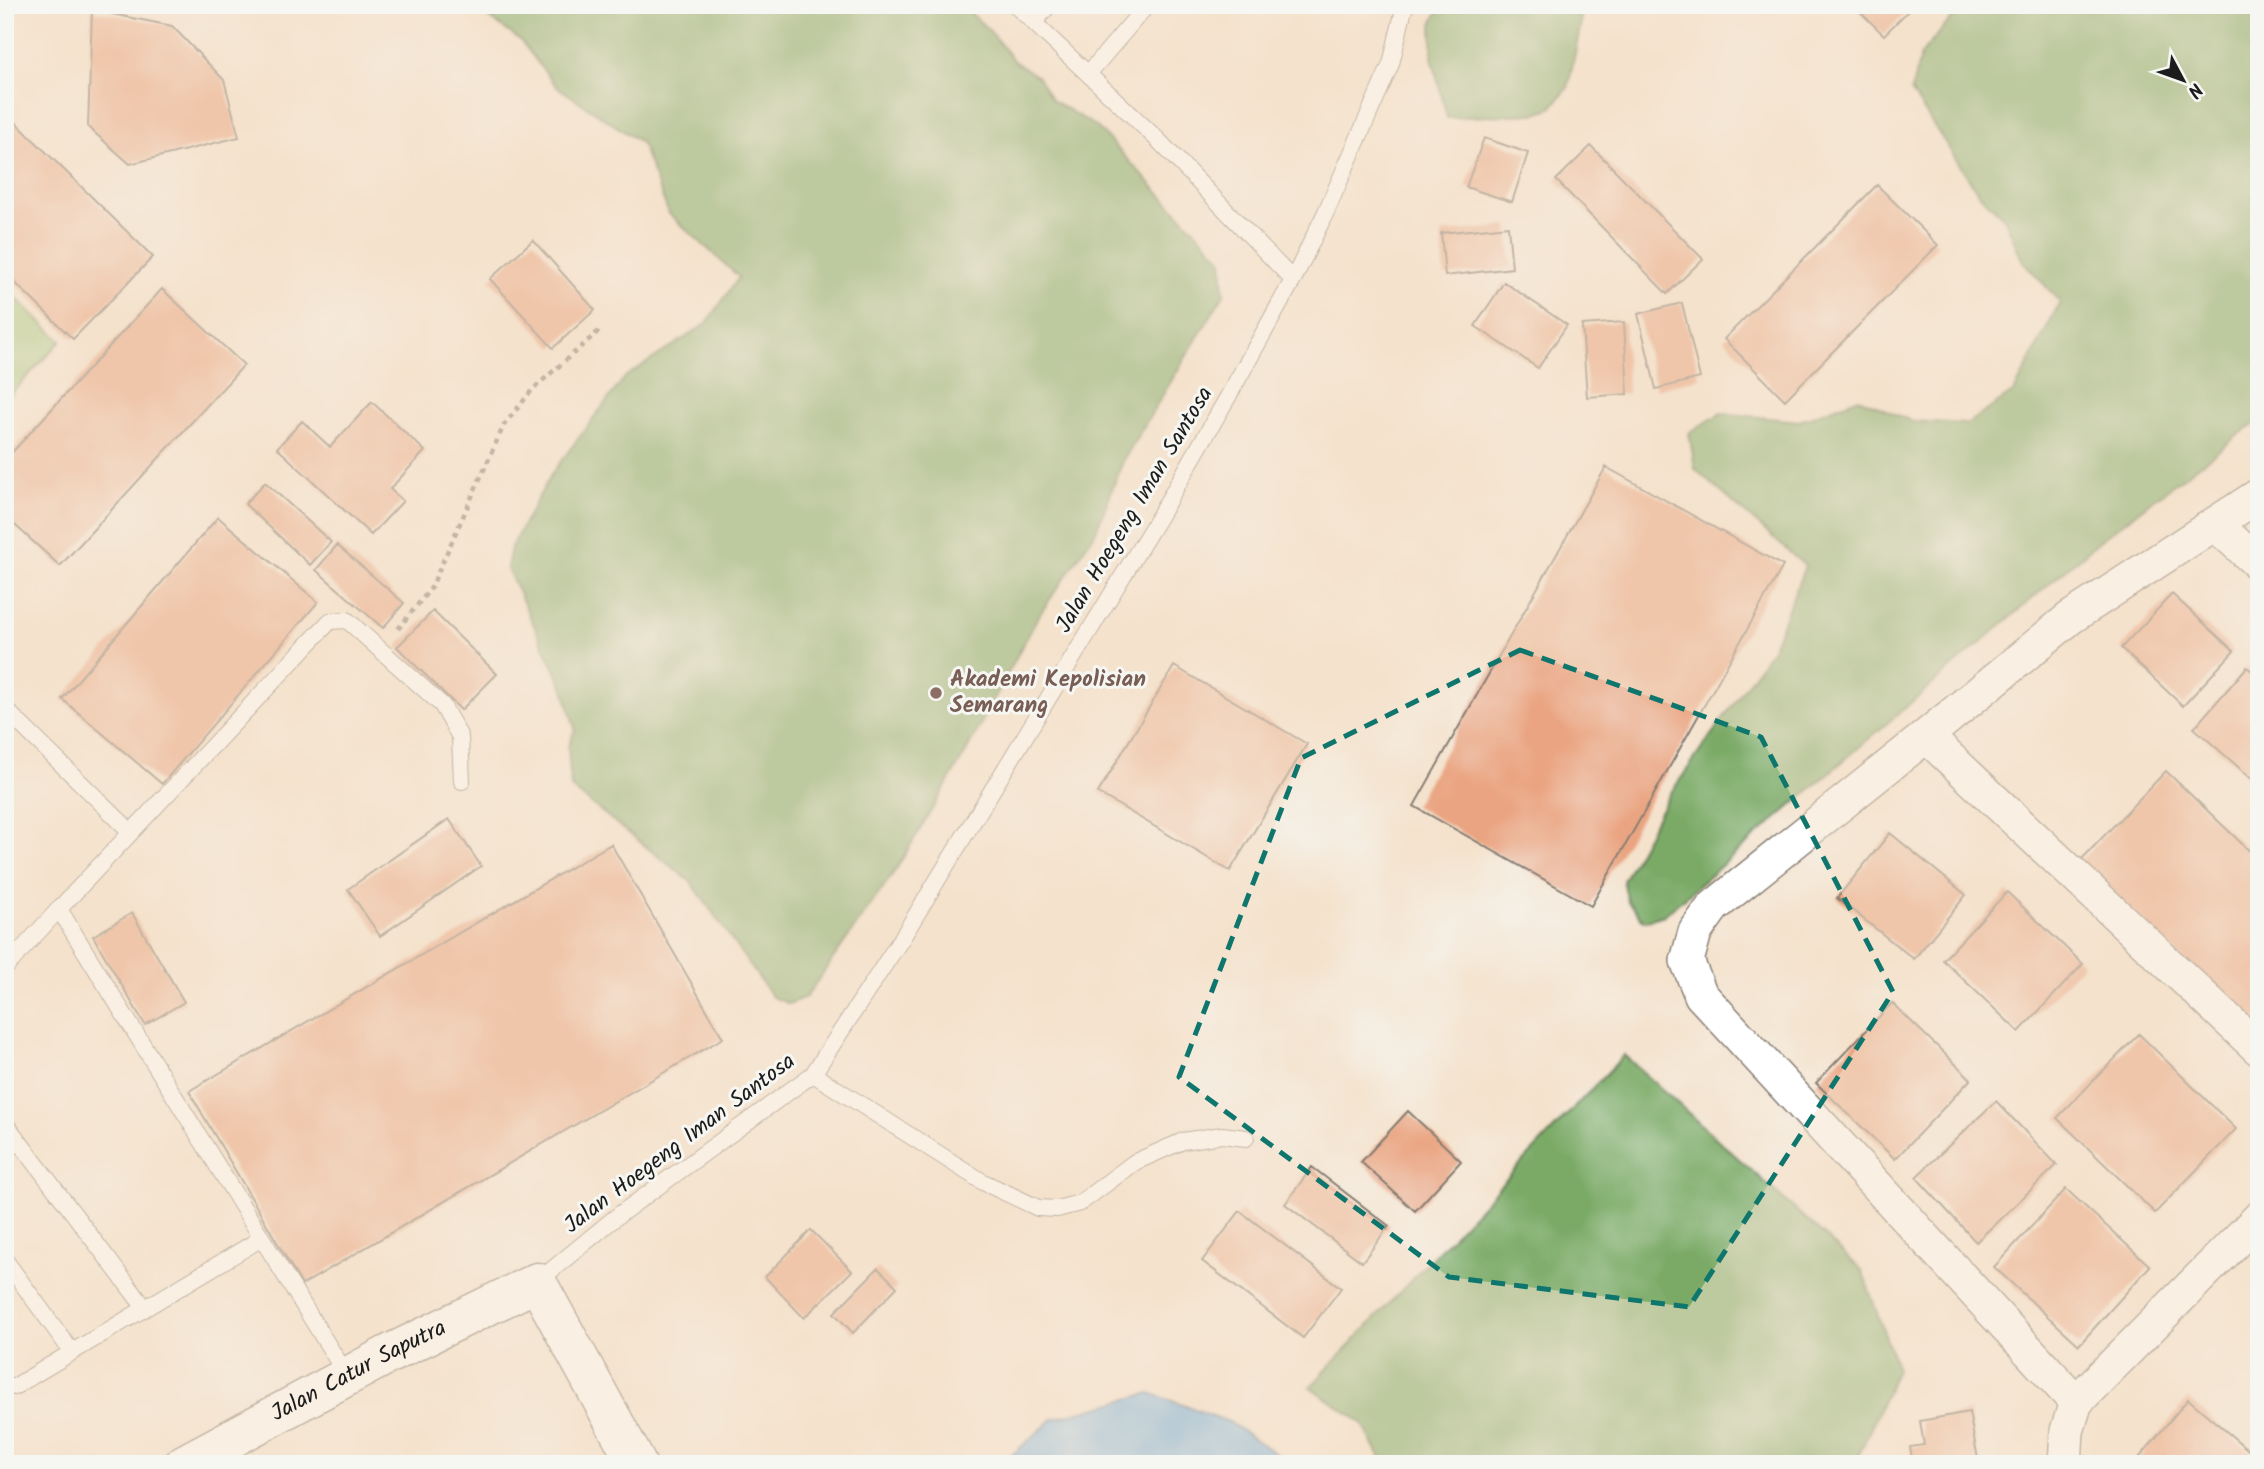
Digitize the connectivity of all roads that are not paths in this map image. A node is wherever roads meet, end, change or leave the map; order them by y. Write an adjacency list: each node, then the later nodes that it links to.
1 (1015, 5): 5 (lane)
2 (1049, 5): 5 (lane)
3 (1147, 5): 6 (lane)
4 (1405, 5): 7 (lane, Jalan Hoegeng Iman Santosa)
5 (1034, 23): 6 (lane)
6 (1088, 74): 7 (lane)
7 (1293, 280): 18 (lane, Jalan Hoegeng Iman Santosa)
8 (2259, 495): 9 (street)
9 (2215, 524): 10 (street); 12 (street)
10 (2259, 564)
11 (5, 709): 14 (lane)
12 (1926, 736): 17 (street); 29 (street)
13 (462, 781): 14 (lane)
14 (131, 832): 15 (lane)
15 (59, 909): 16 (lane); 22 (lane)
16 (5, 968)
17 (2259, 1049)
18 (813, 1074): 20 (lane); 24 (lane, Jalan Hoegeng Iman Santosa)
19 (5, 1123): 25 (lane)
20 (1246, 1138)
21 (2259, 1218): 29 (street)
22 (262, 1238): 25 (lane); 27 (lane)
23 (5, 1260): 26 (lane)
24 (537, 1282): 27 (street, Jalan Catur Saputra); 31 (street)
25 (145, 1308): 26 (lane)
26 (72, 1353): 28 (lane)
27 (347, 1376): 30 (street, Jalan Catur Saputra)
28 (5, 1384)
29 (2076, 1402): 32 (street)
30 (184, 1464)
31 (636, 1464)
32 (2065, 1464)

